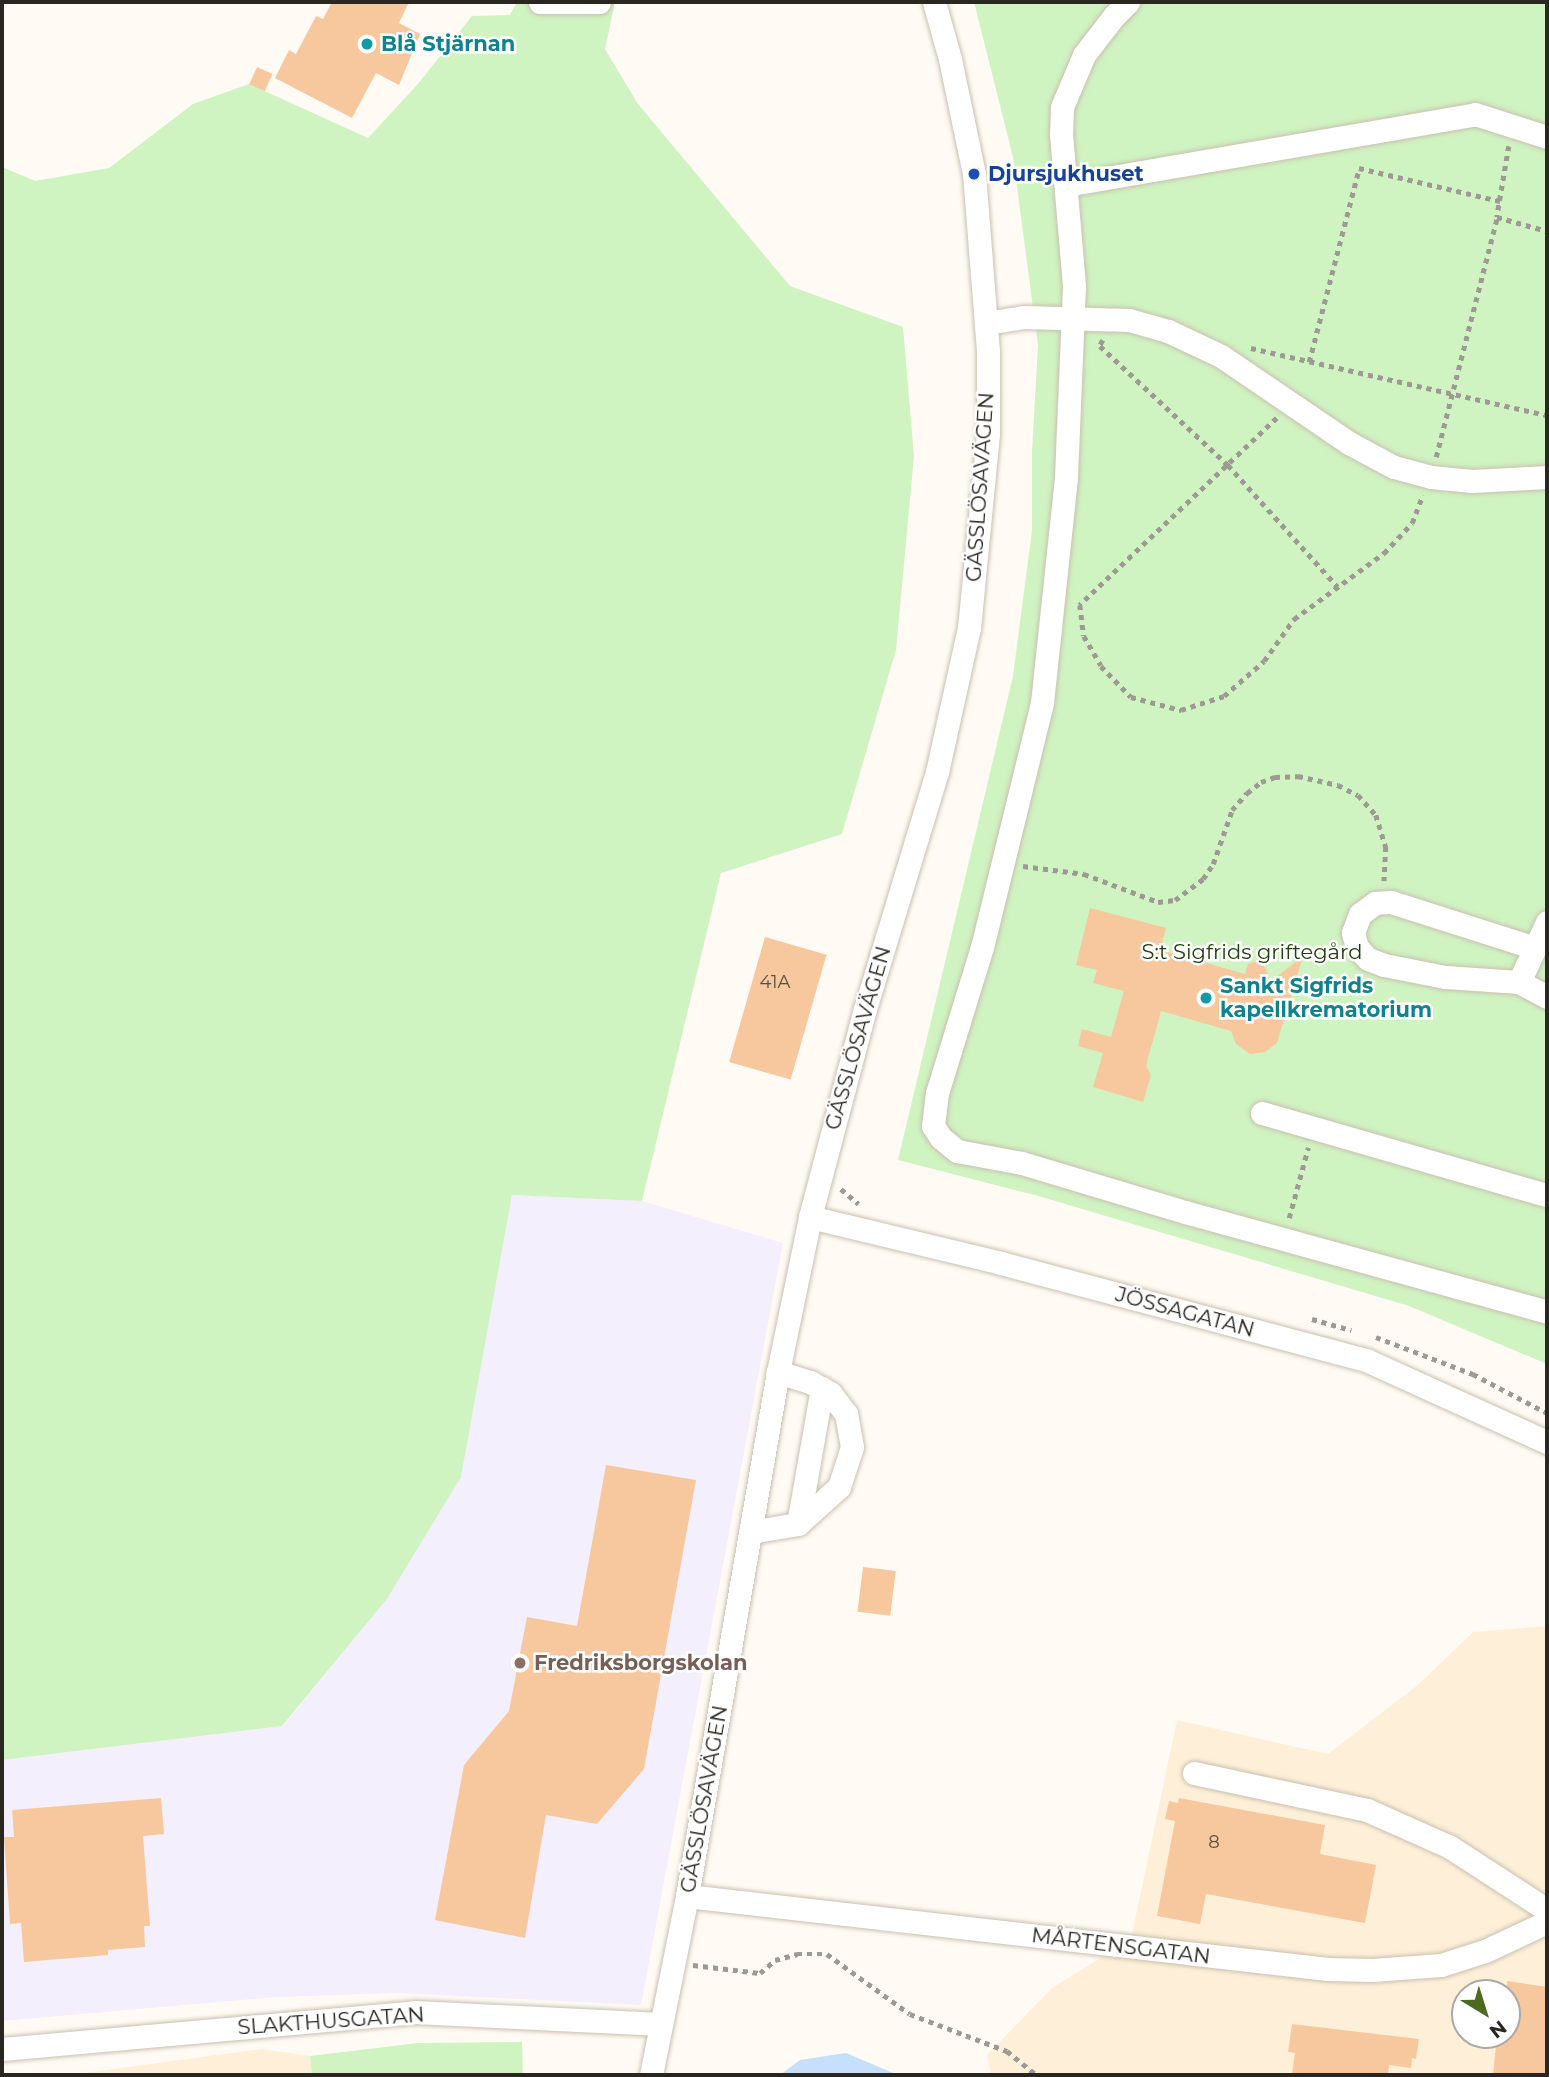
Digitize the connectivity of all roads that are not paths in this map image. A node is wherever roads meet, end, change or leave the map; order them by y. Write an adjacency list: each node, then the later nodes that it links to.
1 (540, 2): 2 (street)
2 (599, 2)
3 (934, 2): 8 (street, GÄSSLÖSAVÄGEN)
4 (1128, 2): 6 (street)
5 (1547, 137): 6 (street)
6 (1066, 185): 7 (street)
7 (1072, 318): 8 (street); 9 (street); 17 (street)
8 (986, 323): 16 (street, GÄSSLÖSAVÄGEN)
9 (1547, 477)
10 (1547, 922): 11 (street)
11 (1535, 948): 12 (street); 12 (street)
12 (1519, 982): 13 (street)
13 (1547, 997)
14 (1262, 1113): 15 (street)
15 (1547, 1195)
16 (810, 1217): 18 (street, GÄSSLÖSAVÄGEN); 20 (street, JÖSSAGATAN)
17 (1547, 1312)
18 (778, 1372): 19 (street); 22 (street, GÄSSLÖSAVÄGEN)
19 (821, 1388): 21 (street); 21 (street)
20 (1547, 1442)
21 (798, 1524): 22 (street)
22 (750, 1532): 24 (street, GÄSSLÖSAVÄGEN)
23 (1194, 1773): 25 (street)
24 (687, 1896): 26 (street, MÅRTENSGATAN); 27 (street, GÄSSLÖSAVÄGEN)
25 (1547, 1910)
26 (1547, 1922)
27 (661, 2024): 28 (street, SLAKTHUSGATAN); 29 (street, GÄSSLÖSAVÄGEN)
28 (2, 2049)
29 (651, 2075)

